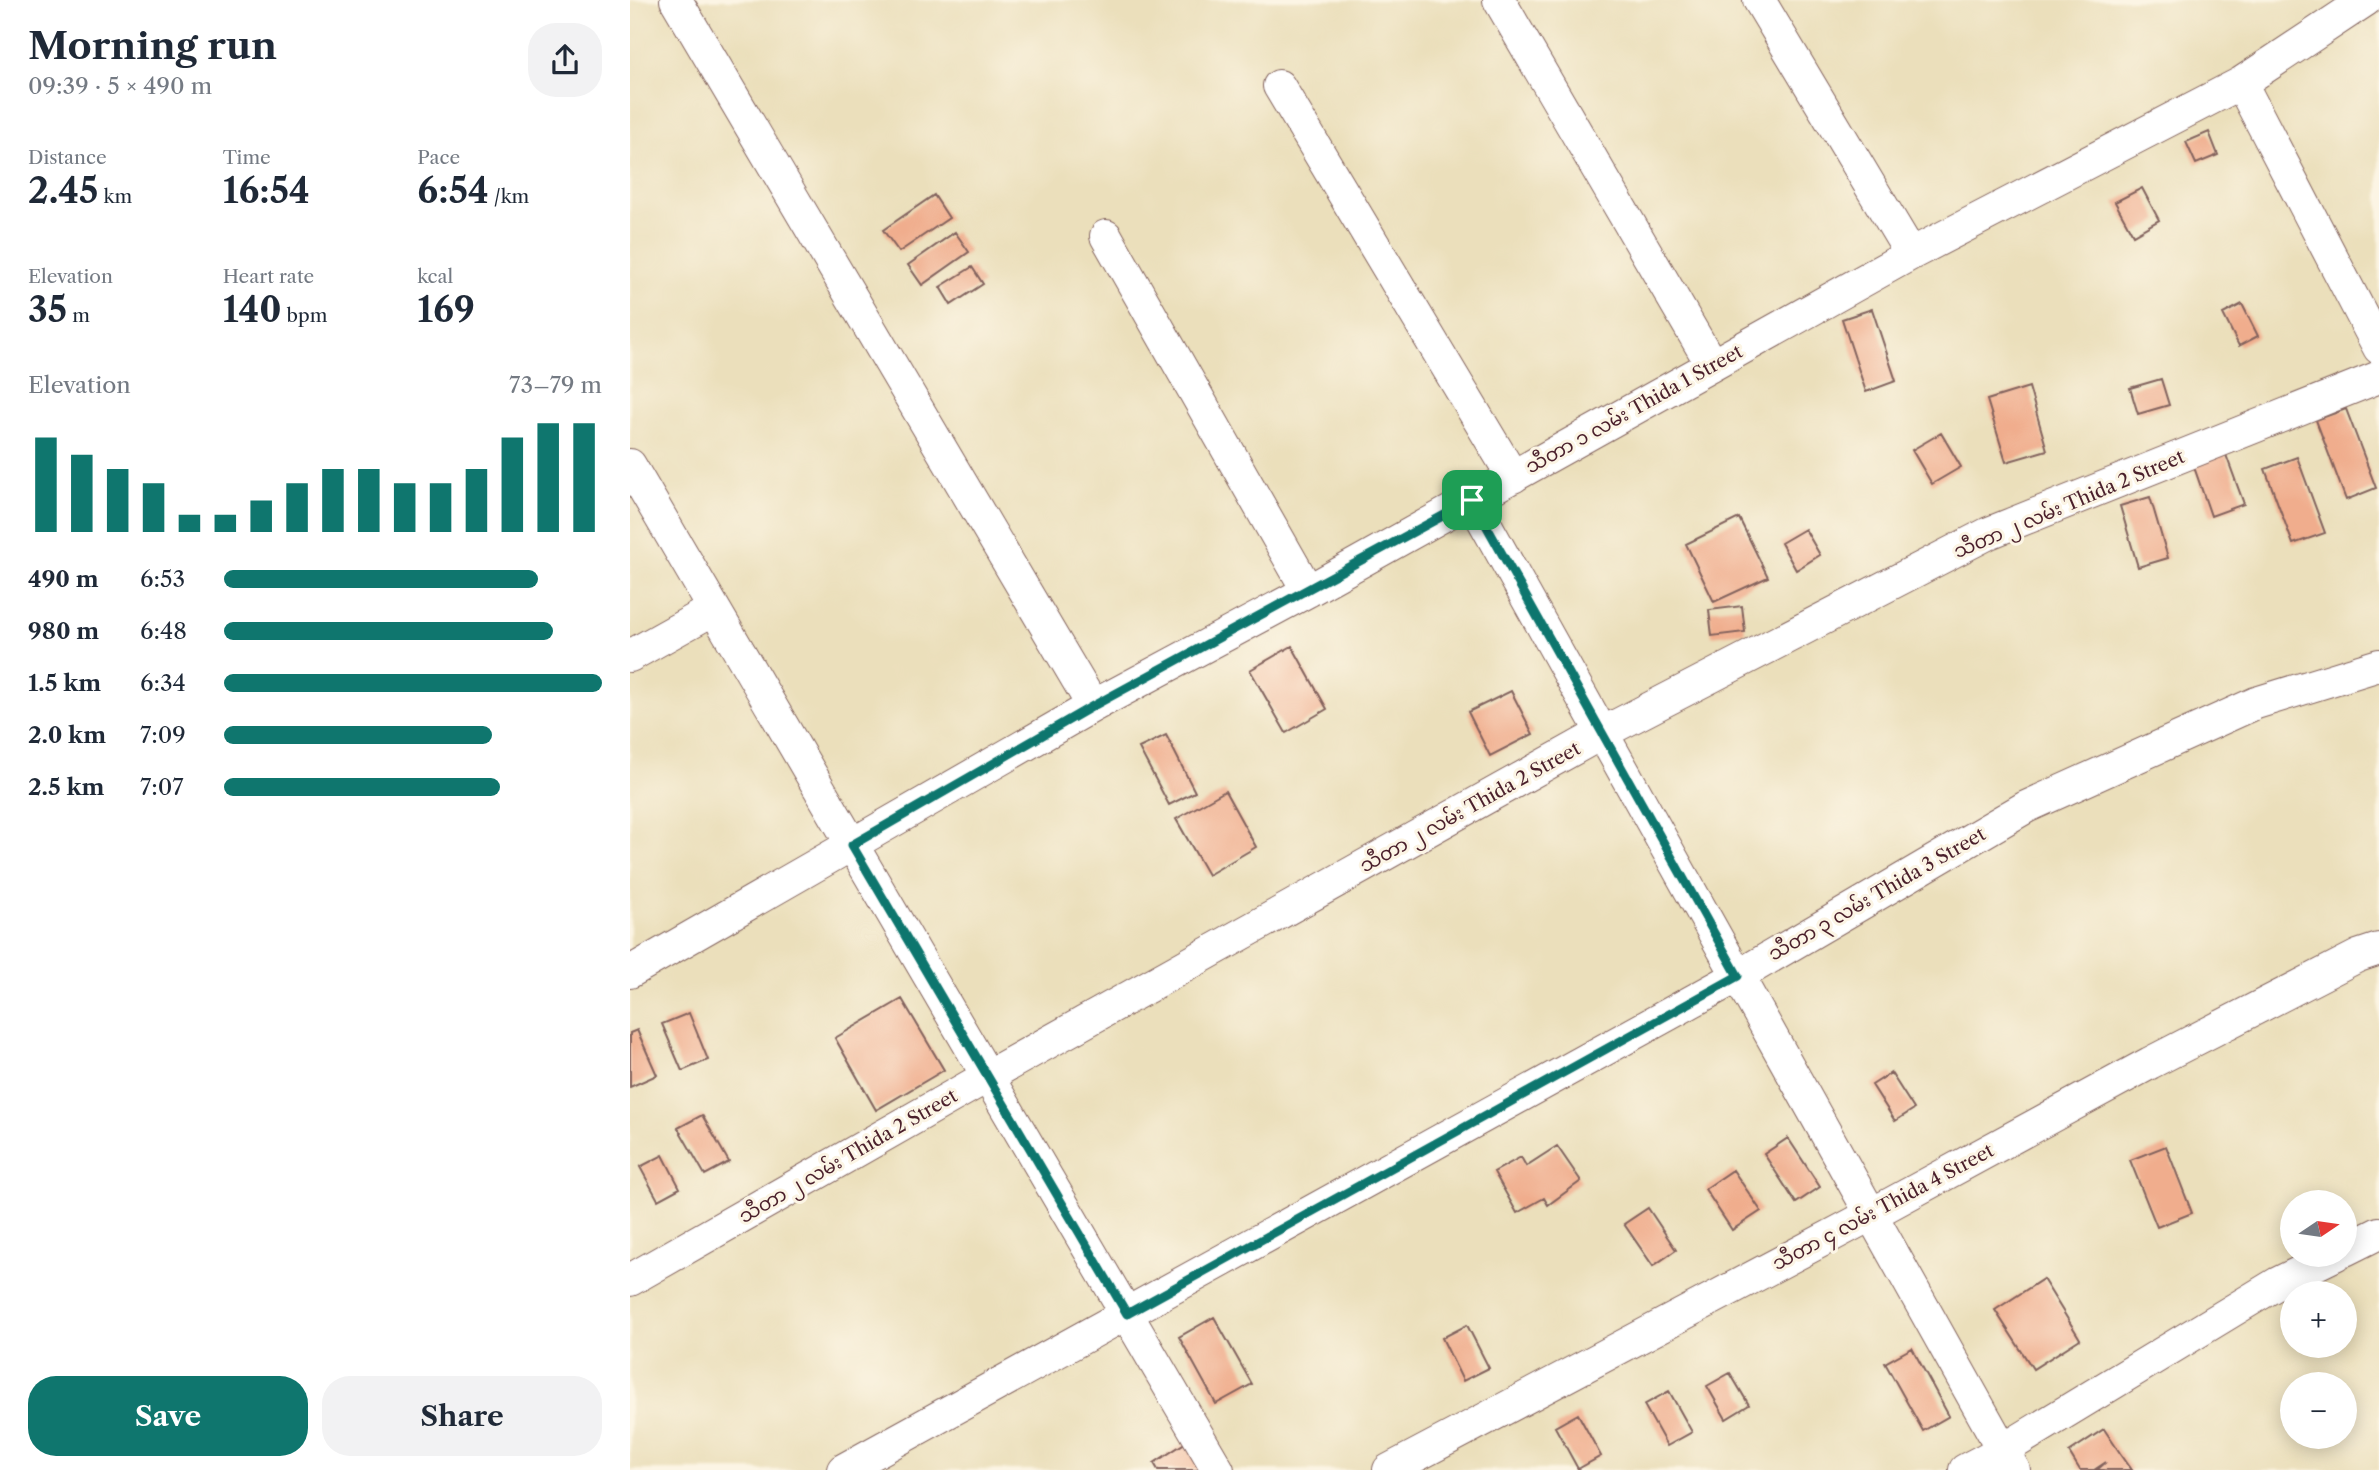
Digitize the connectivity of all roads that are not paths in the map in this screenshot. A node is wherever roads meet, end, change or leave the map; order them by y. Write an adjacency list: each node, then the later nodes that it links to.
1 (676, 0): 19 (street)
2 (1499, 0): 10 (street)
3 (1759, 0): 8 (street)
4 (2366, 0): 5 (street, သီတာ ၁ လမ်း Thida 1 Street)
5 (2241, 83): 8 (street, သီတာ ၁ လမ်း Thida 1 Street); 9 (street)
6 (1279, 86): 13 (street)
7 (1106, 236): 15 (street)
8 (1911, 254): 10 (street, သီတာ ၁ လမ်း Thida 1 Street)
9 (2379, 348)
10 (1712, 365): 13 (street, သီတာ ၁ လမ်း Thida 1 Street)
11 (2379, 377): 20 (street, သီတာ ၂ လမ်း Thida 2 Street)
12 (630, 466): 16 (street)
13 (1513, 477): 14 (street, သီတာ ၁ လမ်း Thida 1 Street)
14 (1472, 500): 15 (street, သီတာ ၁ လမ်း Thida 1 Street); 20 (street)
15 (1308, 591): 19 (street, သီတာ ၁ လမ်း Thida 1 Street)
16 (714, 609): 17 (street); 21 (street)
17 (630, 656)
18 (2379, 664): 24 (street, သီတာ ၃ လမ်း Thida 3 Street)
19 (1093, 706): 21 (street, သီတာ ၁ လမ်း Thida 1 Street)
20 (1602, 733): 24 (street); 25 (street, သီတာ ၂ လမ်း Thida 2 Street)
21 (852, 845): 23 (street, သီတာ ၁ လမ်း Thida 1 Street); 25 (street)
22 (2379, 949): 26 (street, သီတာ ၄ လမ်း Thida 4 Street)
23 (630, 972)
24 (1738, 976): 26 (street); 31 (street, သီတာ ၃ လမ်း Thida 3 Street)
25 (988, 1076): 30 (street, သီတာ ၂ လမ်း Thida 2 Street); 31 (street)
26 (1872, 1214): 32 (street); 35 (street, သီတာ ၄ လမ်း Thida 4 Street)
27 (2379, 1233): 28 (street)
28 (2357, 1244)
29 (2311, 1267): 32 (street)
30 (630, 1280)
31 (1127, 1314): 33 (street, သီတာ ၃ လမ်း Thida 3 Street); 34 (street)
32 (2009, 1460): 36 (street)
33 (843, 1470)
34 (1218, 1470)
35 (1389, 1470)
36 (1965, 1470)

